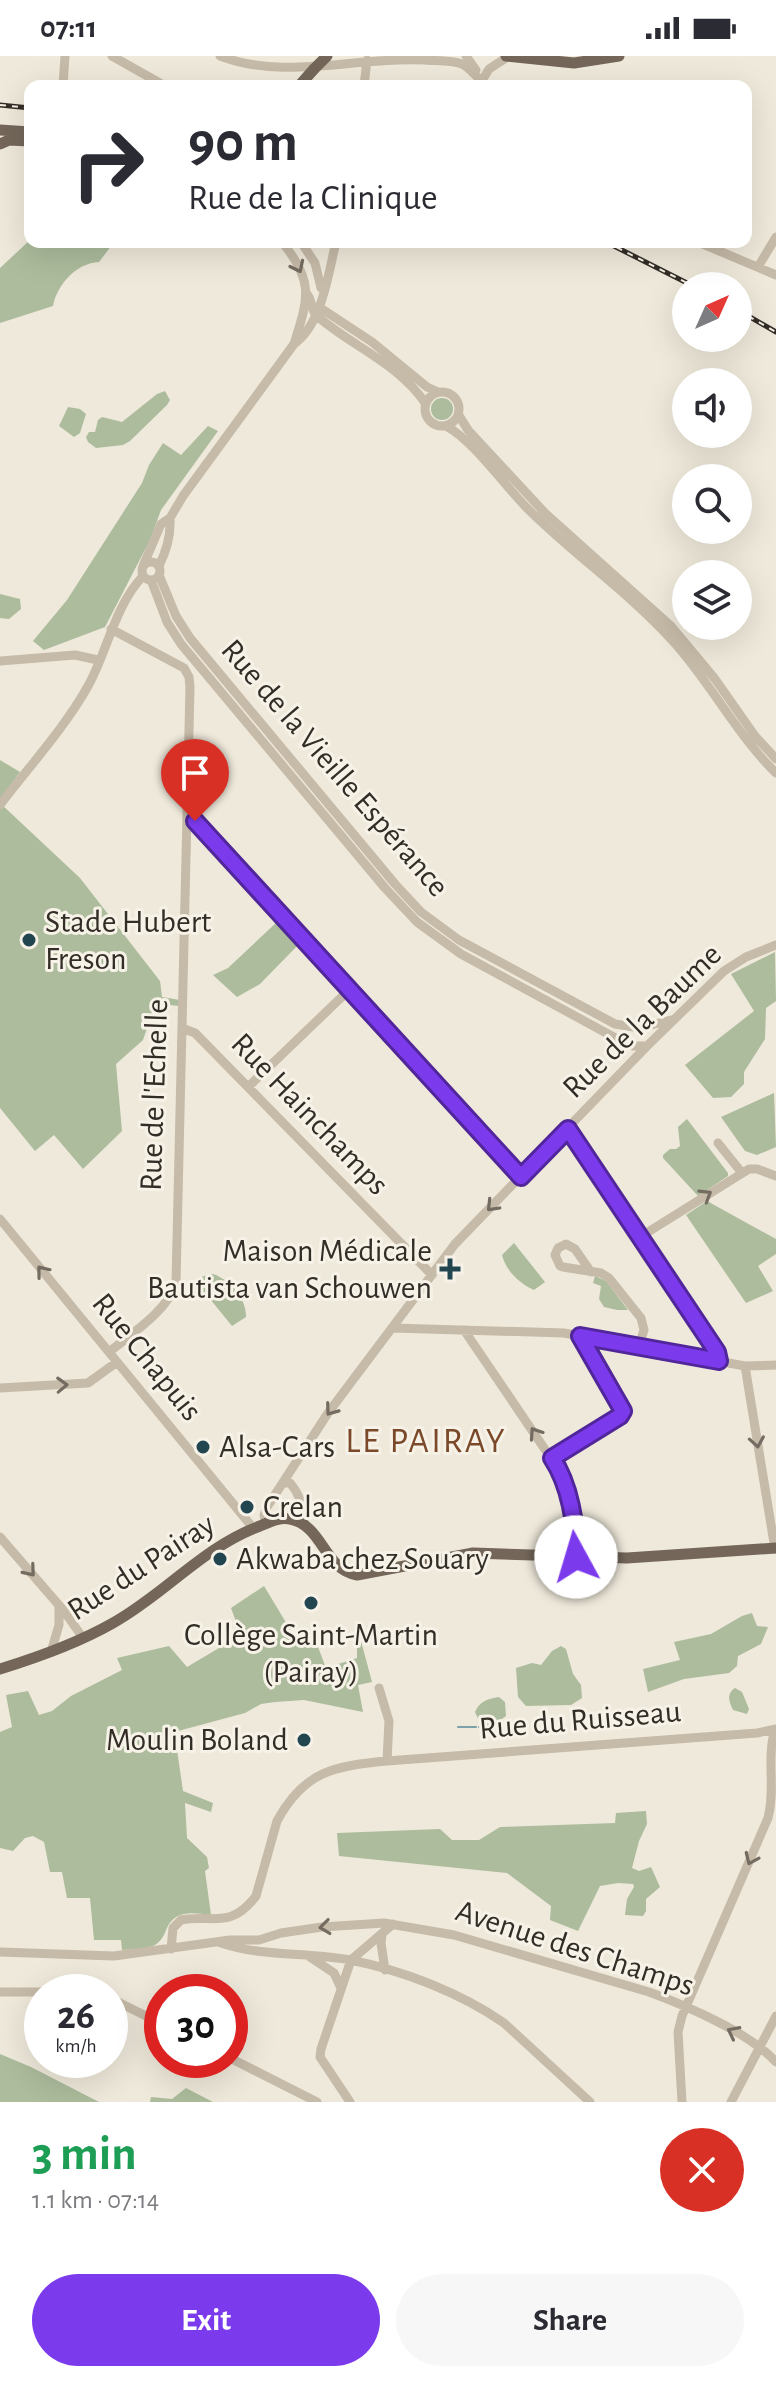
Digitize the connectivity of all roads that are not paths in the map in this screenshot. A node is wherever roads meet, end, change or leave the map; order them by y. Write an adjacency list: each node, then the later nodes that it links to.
1 (65, 56): 11 (street)
2 (112, 56): 12 (street)
3 (220, 56): 10 (street)
4 (327, 56): 13 (main road, bridge)
5 (466, 56): 15 (street)
6 (507, 56): 8 (main road); 17 (street)
7 (619, 56): 8 (main road)
8 (520, 57)
9 (367, 60): 10 (street); 14 (street); 16 (street)
10 (305, 61)
11 (63, 80)
12 (154, 80)
13 (305, 80)
14 (365, 80)
15 (478, 80)
16 (478, 80)
17 (482, 80)
18 (0, 130): 19 (main road)
19 (24, 132)
20 (24, 141): 21 (main road)
21 (0, 144)
22 (776, 237): 27 (street)
23 (286, 248): 29 (street, one-way to 29)
24 (305, 248): 30 (street)
25 (334, 248): 30 (street)
26 (712, 248): 27 (street)
27 (758, 267): 28 (street)
28 (776, 275)
29 (307, 294): 31 (street); 32 (street)
30 (321, 295): 31 (street)
31 (318, 312): 32 (street); 33 (street); 34 (street)
32 (294, 344): 37 (street)
33 (438, 392): 34 (street); 35 (street)
34 (426, 404): 36 (street)
35 (458, 414): 36 (street); 45 (street)
36 (446, 426): 46 (street)
37 (170, 518): 38 (street); 38 (street)
38 (151, 573): 39 (street); 40 (street, Rue de la Vieille Espérance); 41 (street, Rue de la Vieille Espérance)
39 (111, 629): 42 (street); 48 (street, Rue de l'Echelle)
40 (181, 644): 41 (street); 44 (street, Rue de la Vieille Espérance)
41 (197, 648): 44 (street); 51 (street, Rue de la Vieille Espérance)
42 (98, 660): 43 (street); 47 (street)
43 (0, 661)
44 (200, 667): 53 (street, Rue de la Vieille Espérance)
45 (776, 759)
46 (776, 773)
47 (0, 805)
48 (187, 819): 50 (street); 52 (street, Rue de l'Echelle)
49 (776, 945): 51 (street, Rue de la Baume)
50 (350, 989): 56 (street); 61 (street)
51 (678, 1017): 54 (street, Rue de la Baume)
52 (182, 1028): 56 (street, Rue Hainchamps); 70 (street, Rue de l'Echelle)
53 (621, 1041): 54 (street, Rue de la Vieille Espérance); 55 (street)
54 (647, 1046): 55 (street, Rue de la Baume)
55 (625, 1071): 57 (street, Rue de la Baume)
56 (248, 1087): 65 (street, Rue Hainchamps)
57 (568, 1129): 61 (street, Rue de la Baume); 63 (street)
58 (718, 1143): 59 (street)
59 (742, 1173): 60 (street); 63 (street, one-way to 59)
60 (776, 1176)
61 (521, 1177): 65 (street, Rue de la Baume, one-way to 65)
62 (0, 1219): 70 (street, Rue Chapuis, one-way to 62)
63 (640, 1237): 71 (street)
64 (591, 1272): 69 (street)
65 (432, 1275): 66 (street, Rue de la Baume)
66 (393, 1328): 67 (street); 77 (street, Rue de la Baume, one-way to 77)
67 (464, 1330): 68 (street); 76 (street, one-way to 67)
68 (580, 1336): 69 (street); 76 (street)
69 (639, 1346): 71 (street)
70 (109, 1352): 72 (street, Rue Chapuis)
71 (719, 1361): 74 (street)
72 (117, 1362): 75 (street, one-way to 72); 80 (street, Rue Chapuis)
73 (776, 1365): 74 (street)
74 (745, 1366): 82 (street, one-way to 82)
75 (0, 1388)
76 (552, 1458): 83 (street)
77 (284, 1483): 78 (street, Rue de la Baume); 79 (street)
78 (266, 1524): 79 (main road, Rue du Pairay); 80 (main road, Rue du Pairay)
79 (303, 1524): 83 (main road)
80 (253, 1528): 85 (main road, Rue du Pairay)
81 (0, 1537): 84 (street, one-way to 84)
82 (775, 1548): 83 (main road)
83 (576, 1557)
84 (59, 1606): 85 (street); 86 (street)
85 (83, 1638): 86 (main road, Rue du Pairay)
86 (51, 1652): 87 (main road, Rue du Pairay)
87 (0, 1669)
88 (379, 1688): 90 (street)
89 (776, 1729): 90 (street, Rue du Ruisseau); 105 (street, one-way to 105)
90 (387, 1761): 96 (street, Rue du Ruisseau)
91 (393, 1924): 92 (street); 93 (street, Avenue des Champs, one-way to 93); 105 (street, Avenue des Champs)
92 (382, 1934): 100 (street); 101 (street)
93 (273, 1936): 94 (street, Avenue des Champs); 98 (street)
94 (259, 1940): 95 (street, Avenue des Champs); 98 (street)
95 (221, 1943): 96 (street, Avenue des Champs); 98 (street)
96 (171, 1949): 97 (street, Avenue des Champs)
97 (0, 1952)
98 (277, 1952): 99 (street)
99 (308, 1955): 100 (street); 102 (street)
100 (351, 1960): 101 (street); 102 (street)
101 (385, 1970): 112 (street)
102 (341, 1988): 111 (street)
103 (0, 1992): 104 (street)
104 (24, 1992)
105 (686, 2008): 107 (street, Avenue des Champs, one-way to 105); 113 (street)
106 (776, 2016): 107 (street)
107 (761, 2045): 108 (street, Avenue des Champs); 114 (street)
108 (776, 2062)
109 (248, 2067): 110 (street)
110 (317, 2102)
111 (350, 2102)
112 (590, 2102)
113 (682, 2102)
114 (731, 2102)

